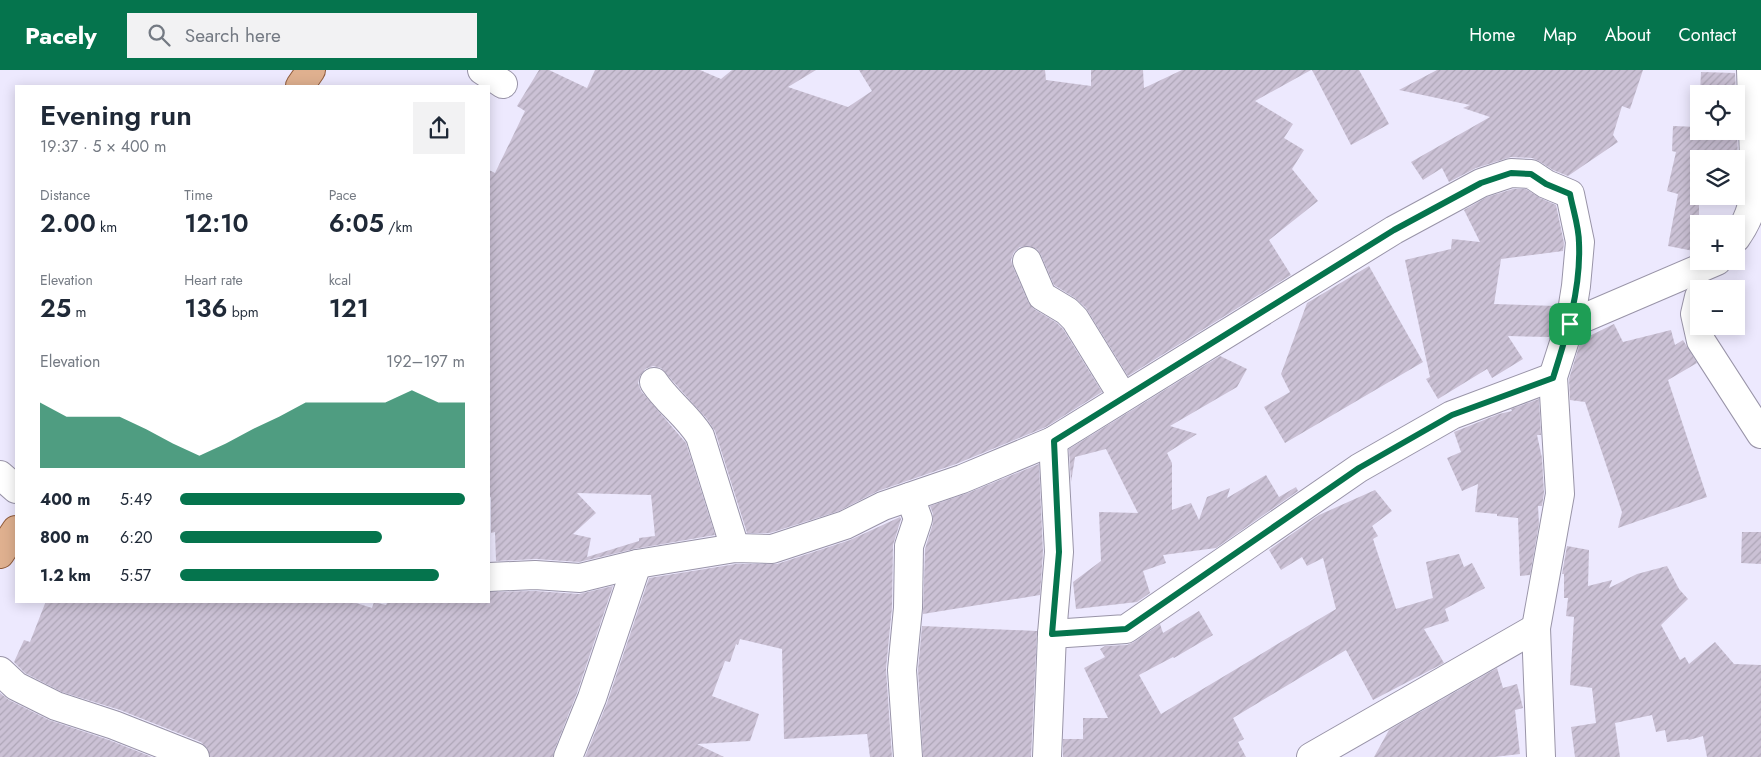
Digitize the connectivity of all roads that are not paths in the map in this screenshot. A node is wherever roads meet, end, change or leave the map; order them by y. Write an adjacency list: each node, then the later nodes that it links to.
1 (310, 70): 3 (main road)
2 (1751, 70): 4 (street)
3 (301, 85)
4 (1757, 163): 5 (street)
5 (1745, 226)
6 (1027, 261): 12 (street)
7 (1696, 270): 8 (street)
8 (1570, 324): 10 (street); 12 (street)
9 (1700, 335): 13 (street)
10 (1553, 378): 23 (street); 24 (street)
11 (654, 382): 19 (street)
12 (1123, 398): 14 (street)
13 (1761, 434)
14 (1054, 441): 17 (street); 24 (street)
15 (0, 475): 16 (street)
16 (15, 488)
17 (910, 496): 19 (street); 28 (street)
18 (15, 532): 20 (main road)
19 (735, 548): 21 (street)
20 (0, 554)
21 (637, 564): 22 (street); 27 (street)
22 (490, 577)
23 (1536, 628): 30 (street); 31 (street)
24 (1052, 634): 29 (street)
25 (0, 671): 26 (street)
26 (194, 757)
27 (568, 757)
28 (908, 757)
29 (1047, 757)
30 (1311, 757)
31 (1541, 757)

